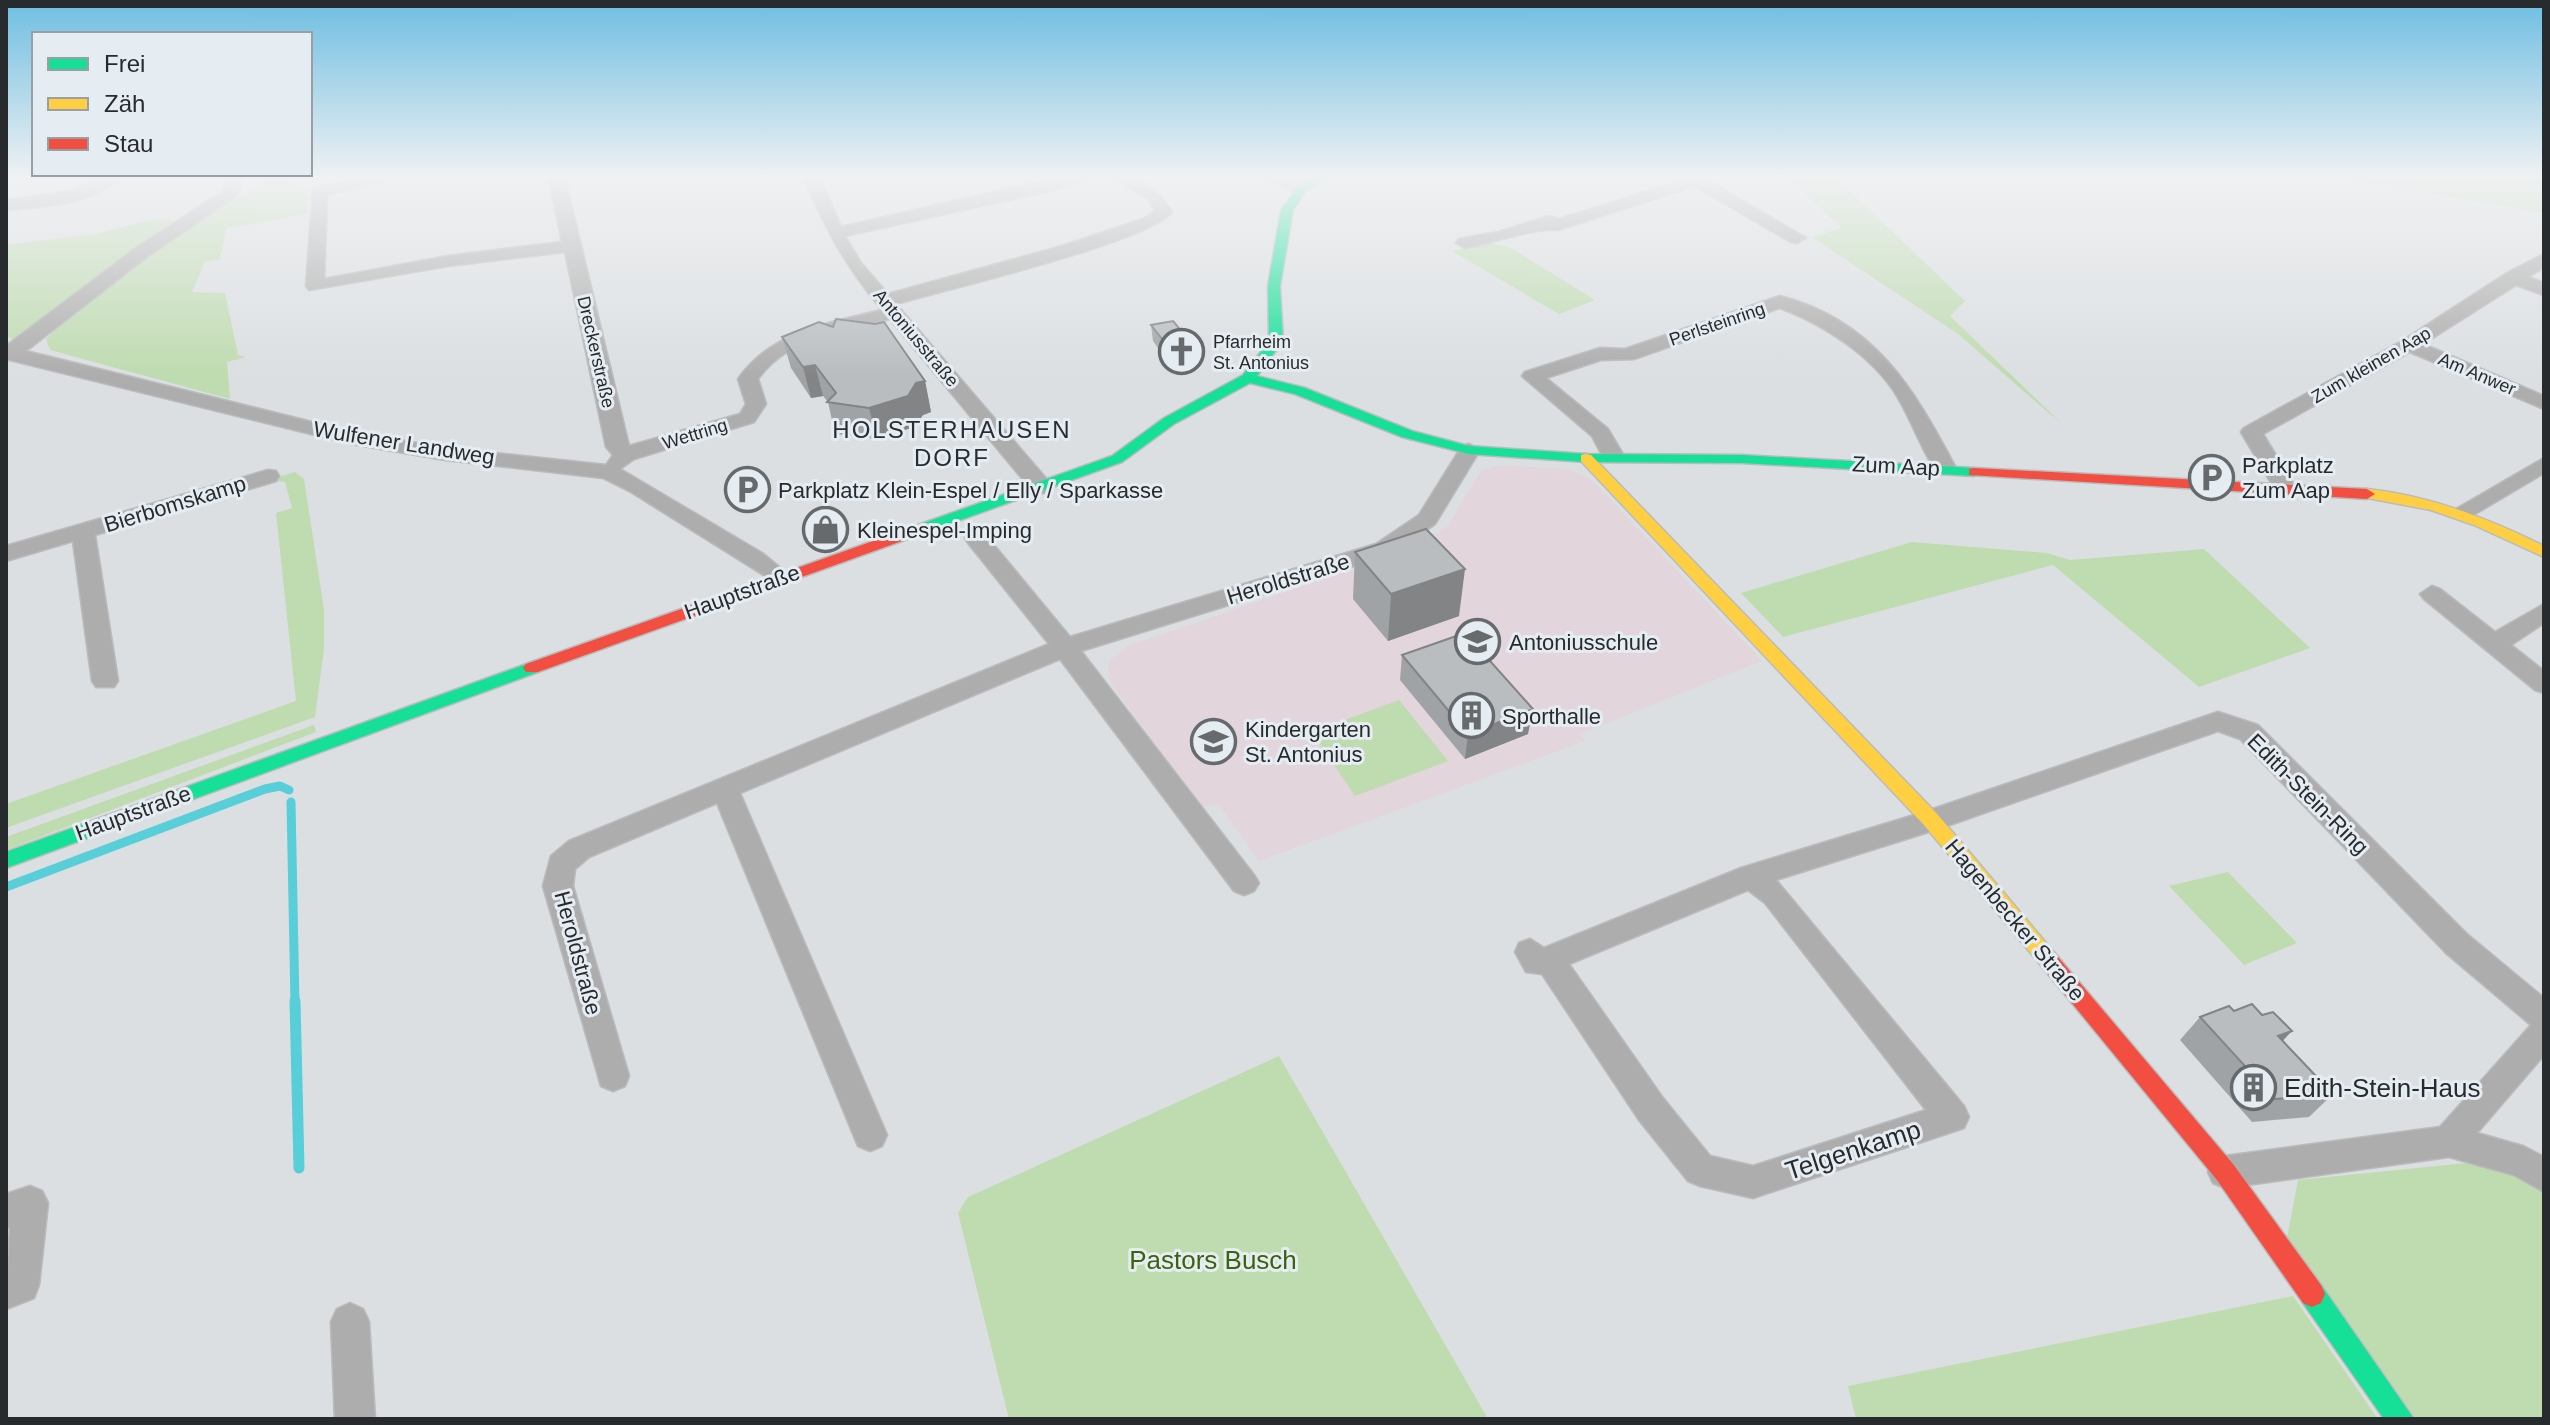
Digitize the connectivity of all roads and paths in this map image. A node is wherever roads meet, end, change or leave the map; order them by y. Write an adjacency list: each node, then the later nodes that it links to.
1 (156, 242): 15 (street)
2 (317, 242): 9 (street)
3 (571, 242): 9 (street, Dreckerstraße)
4 (840, 242): 13 (street, Antoniusstraße)
5 (1094, 242): 13 (street)
6 (1280, 242): 16 (street, Hauptstraße)
7 (1474, 242): 8 (street)
8 (1465, 243)
9 (572, 246): 19 (street, Dreckerstraße)
10 (2544, 259): 11 (street, Zum kleinen Aap)
11 (2513, 277): 12 (street); 14 (street, Zum kleinen Aap)
12 (2544, 290)
13 (890, 307): 19 (street, Wettring); 26 (street, Antoniusstraße)
14 (2409, 345): 17 (street, Am Anwer); 27 (street, Zum kleinen Aap)
15 (8, 353): 24 (street, Wulfener Landweg)
16 (1248, 378): 18 (street, Zum Aap); 26 (street, Hauptstraße)
17 (2544, 403)
18 (1469, 450): 21 (street, Zum Aap); 37 (street, Heroldstraße)
19 (626, 454): 24 (street)
20 (1613, 456): 21 (street, Zum Aap); 23 (street, Zum Aap); 23 (street, Perlsteinring)
21 (1586, 458): 41 (street, Hagenbecker Straße)
22 (2544, 464): 28 (street)
23 (1945, 468): 27 (street, Zum Aap)
24 (608, 472): 33 (street, Wulfener Landweg)
25 (268, 476): 29 (street, Bierbomskamp)
26 (1042, 488): 33 (street, Hauptstraße)
27 (2285, 488): 28 (street, Zum Aap)
28 (2462, 512): 31 (street, Zum Aap)
29 (83, 531): 32 (street, Bierbomskamp); 38 (street, Bierbomskamp)
30 (976, 538): 37 (street)
31 (2544, 552)
32 (6, 554)
33 (781, 578): 42 (street, Hauptstraße)
34 (2432, 594): 36 (street)
35 (2544, 612): 36 (street)
36 (2494, 644): 39 (street)
37 (1065, 647): 40 (street, Heroldstraße); 44 (street)
38 (105, 681)
39 (2544, 684)
40 (725, 790): 47 (street, Heroldstraße); 48 (street)
41 (1931, 820): 43 (street, Telgenkamp); 45 (street, Edith-Stein-Ring); 50 (street, Hagenbecker Straße)
42 (6, 860)
43 (1751, 876): 43 (street, Telgenkamp)
44 (1244, 883)
45 (2544, 1017)
46 (2544, 1032): 49 (street)
47 (613, 1076)
48 (870, 1135)
49 (2449, 1141): 50 (street); 51 (street)
50 (2225, 1172): 56 (street, Hagenbecker Straße)
51 (2544, 1176)
52 (6, 1211): 53 (street)
53 (6, 1291)
54 (350, 1322): 55 (street)
55 (355, 1419)
56 (2400, 1419)

